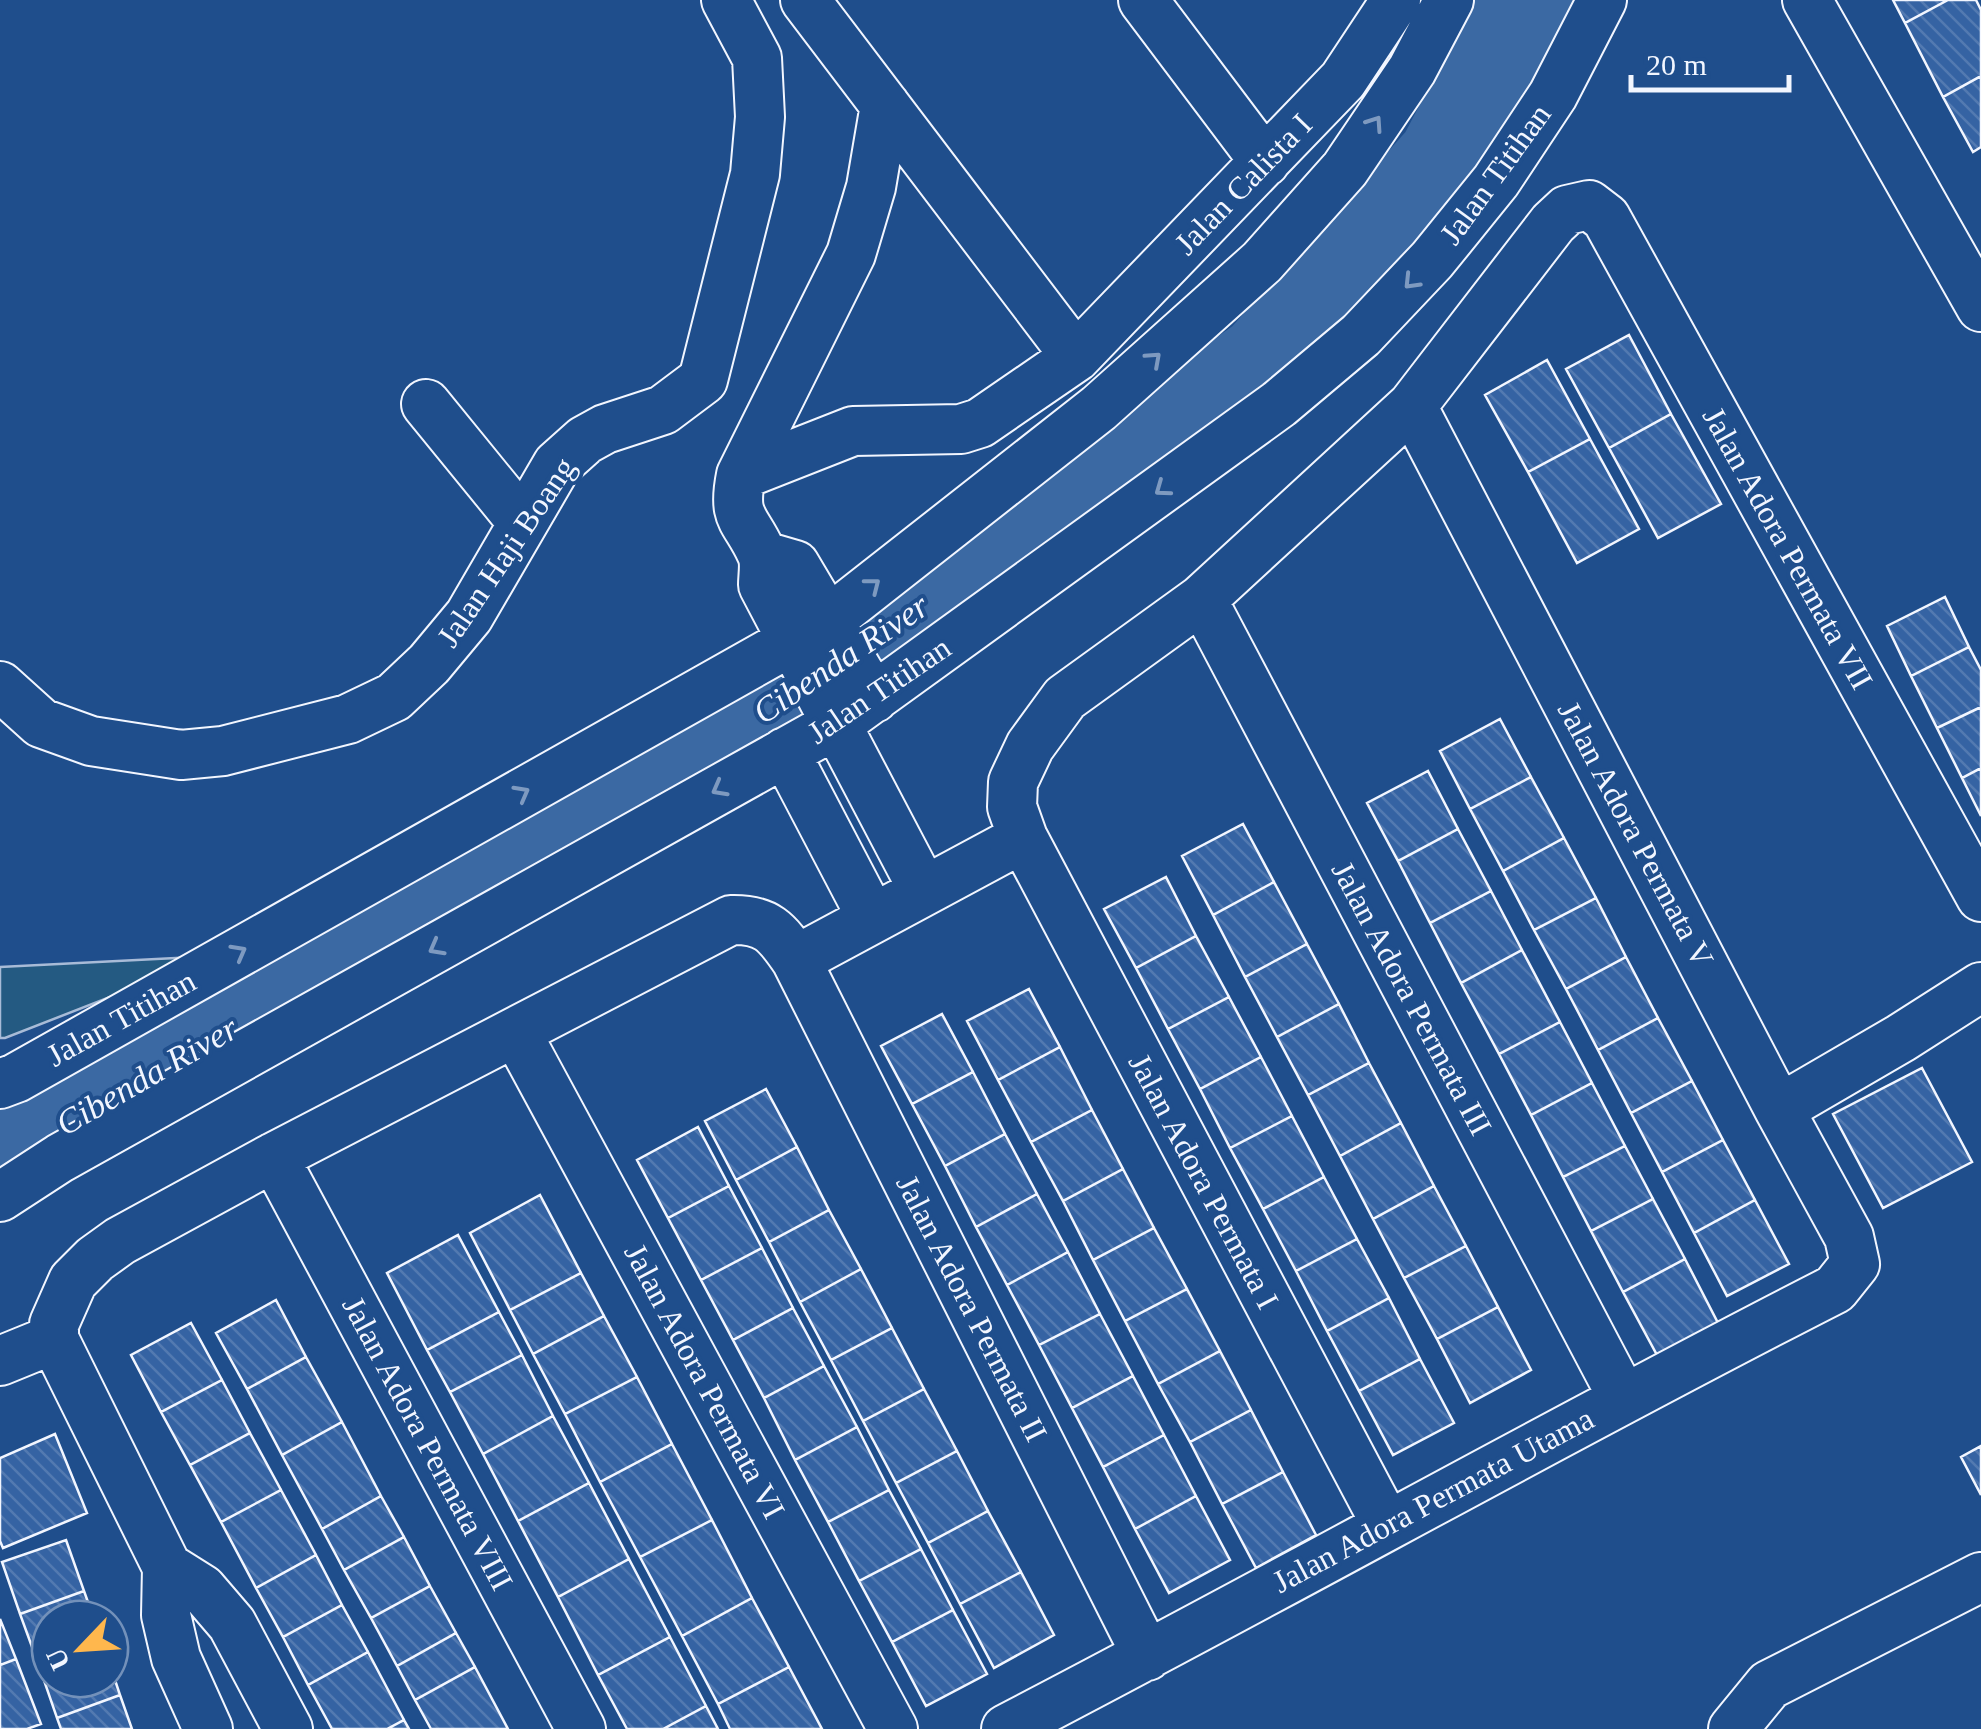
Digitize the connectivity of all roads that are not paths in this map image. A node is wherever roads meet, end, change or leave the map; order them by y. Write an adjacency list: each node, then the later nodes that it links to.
1 (726, 0): 15 (street, Jalan Haji Boang)
2 (804, 0): 8 (street)
3 (1143, 0): 9 (street)
4 (1396, 0): 9 (street, Jalan Calista I)
5 (1450, 0): 17 (street, Jalan Titihan, one-way to 5)
6 (1602, 0): 19 (street, Jalan Titihan, one-way to 19)
7 (1807, 0): 10 (street)
8 (885, 105): 11 (street); 14 (street)
9 (1265, 162): 11 (street, Jalan Calista I)
10 (1981, 307)
11 (1076, 357): 14 (street, Jalan Calista I)
12 (426, 404): 15 (street)
13 (1412, 406): 16 (street); 23 (street, Jalan Adora Permata VII); 29 (street, Jalan Adora Permata V)
14 (741, 476): 17 (street)
15 (523, 523): 18 (street, Jalan Haji Boang)
16 (1202, 599): 21 (street); 35 (street, Jalan Adora Permata III)
17 (814, 636): 19 (street); 28 (street, Jalan Titihan, one-way to 17)
18 (0, 686)
19 (852, 704): 20 (street, Jalan Titihan); 22 (street)
20 (785, 752): 24 (street); 31 (street, Jalan Titihan, one-way to 31)
21 (1023, 838): 22 (street); 36 (street, Jalan Adora Permata I)
22 (924, 892): 24 (street)
23 (1981, 897)
24 (872, 918): 25 (street)
25 (796, 960): 27 (street, Jalan Adora Permata II); 39 (street, Jalan Adora Permata II)
26 (1981, 986): 29 (street)
27 (517, 1034): 30 (street, Jalan Adora Permata II); 44 (street, Jalan Adora Permata VI)
28 (0, 1084)
29 (1779, 1108): 32 (street, Jalan Adora Permata V)
30 (274, 1157): 33 (street, Jalan Adora Permata II); 43 (street, Jalan Adora Permata VIII)
31 (0, 1197)
32 (1854, 1264): 35 (street, Jalan Adora Permata Utama)
33 (54, 1339): 34 (street); 37 (street)
34 (0, 1361)
35 (1622, 1398): 36 (street, Jalan Adora Permata Utama)
36 (1386, 1524): 39 (street, Jalan Adora Permata Utama)
37 (167, 1567): 40 (street); 41 (street)
38 (1981, 1576): 46 (street)
39 (1147, 1656): 45 (street, Jalan Adora Permata Utama)
40 (282, 1717): 42 (street)
41 (208, 1729)
42 (228, 1729)
43 (582, 1729)
44 (893, 1729)
45 (1006, 1729)
46 (1734, 1729)

